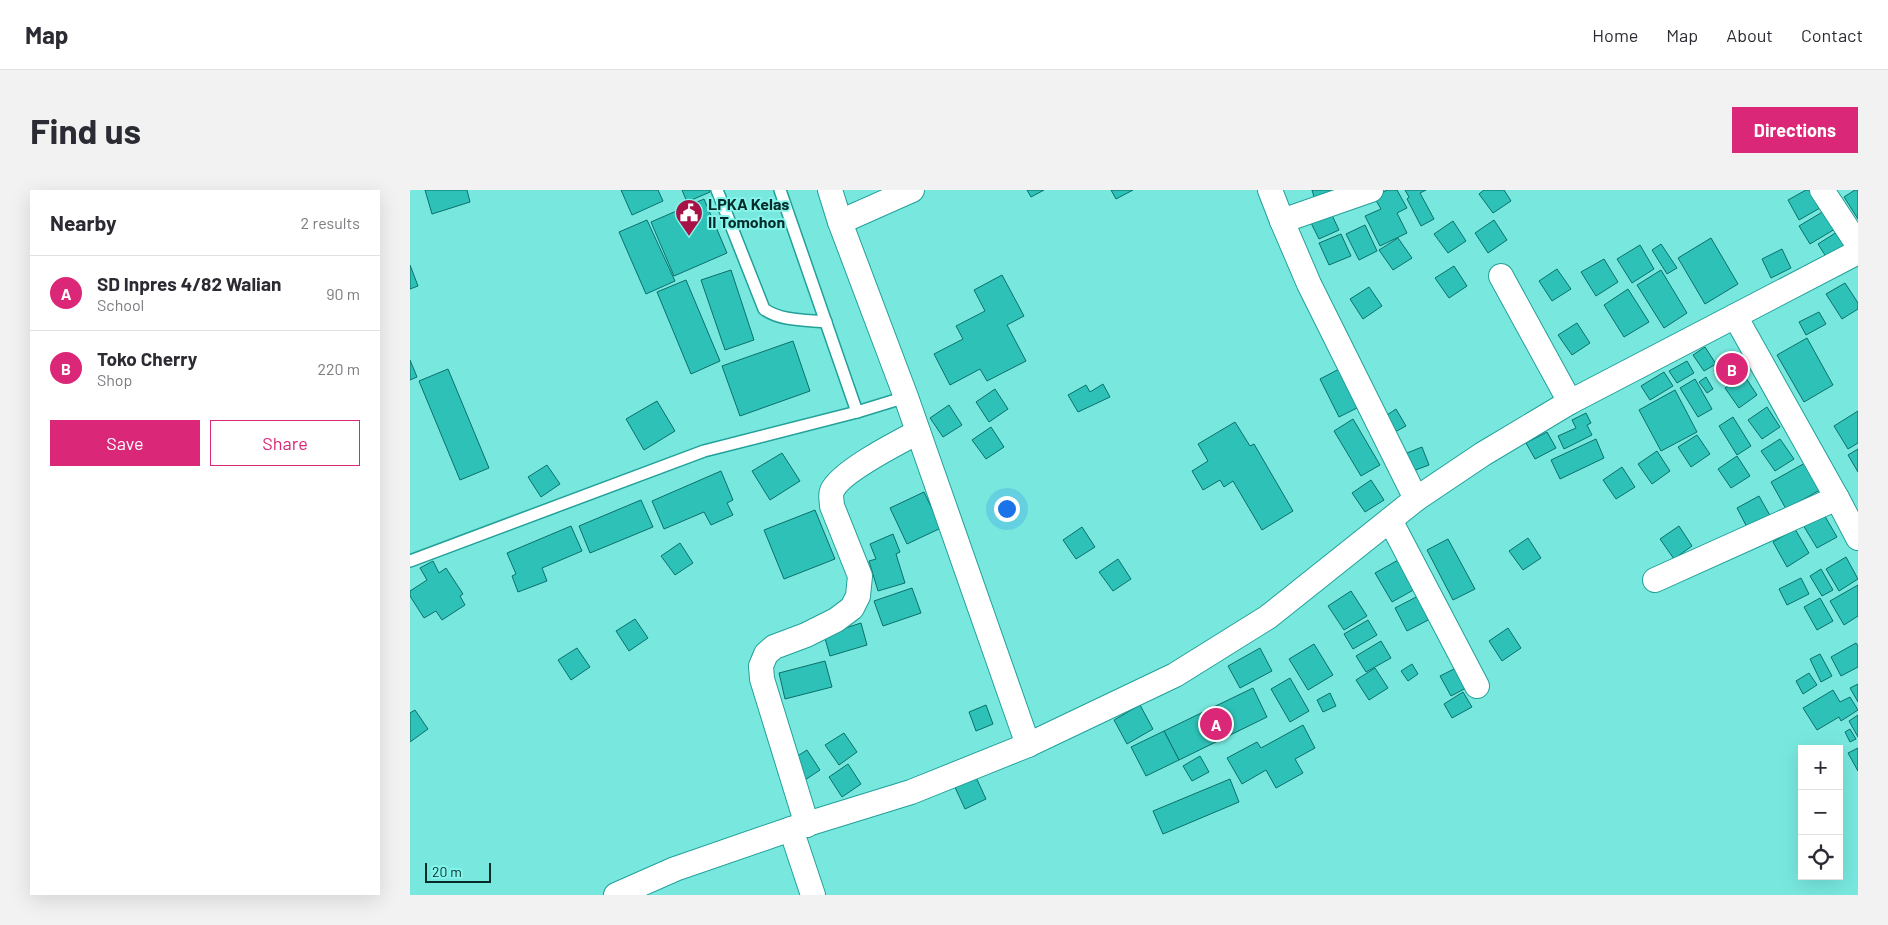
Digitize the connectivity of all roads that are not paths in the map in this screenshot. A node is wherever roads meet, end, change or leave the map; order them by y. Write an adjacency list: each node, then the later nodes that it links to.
1 (717, 190): 14 (lane)
2 (780, 190): 14 (lane)
3 (830, 190): 9 (street)
4 (912, 190): 9 (street)
5 (1270, 190): 8 (street)
6 (1370, 190): 8 (street)
7 (1822, 190): 10 (street)
8 (1282, 221): 20 (street)
9 (840, 222): 15 (street)
10 (1858, 245)
11 (1858, 252): 13 (street)
12 (1501, 276): 16 (street)
13 (1735, 316): 16 (street); 19 (street)
14 (826, 322): 17 (lane)
15 (906, 397): 17 (lane); 18 (street)
16 (1570, 402): 20 (street)
17 (856, 412): 23 (lane)
18 (918, 432): 26 (street); 27 (street)
19 (1837, 498): 22 (street); 24 (street)
20 (1416, 499): 21 (street)
21 (1390, 520): 25 (street); 26 (street)
22 (1858, 538)
23 (410, 561)
24 (1655, 580)
25 (1478, 686)
26 (1028, 745): 27 (street)
27 (799, 827): 28 (street); 29 (street)
28 (616, 895)
29 (813, 895)

